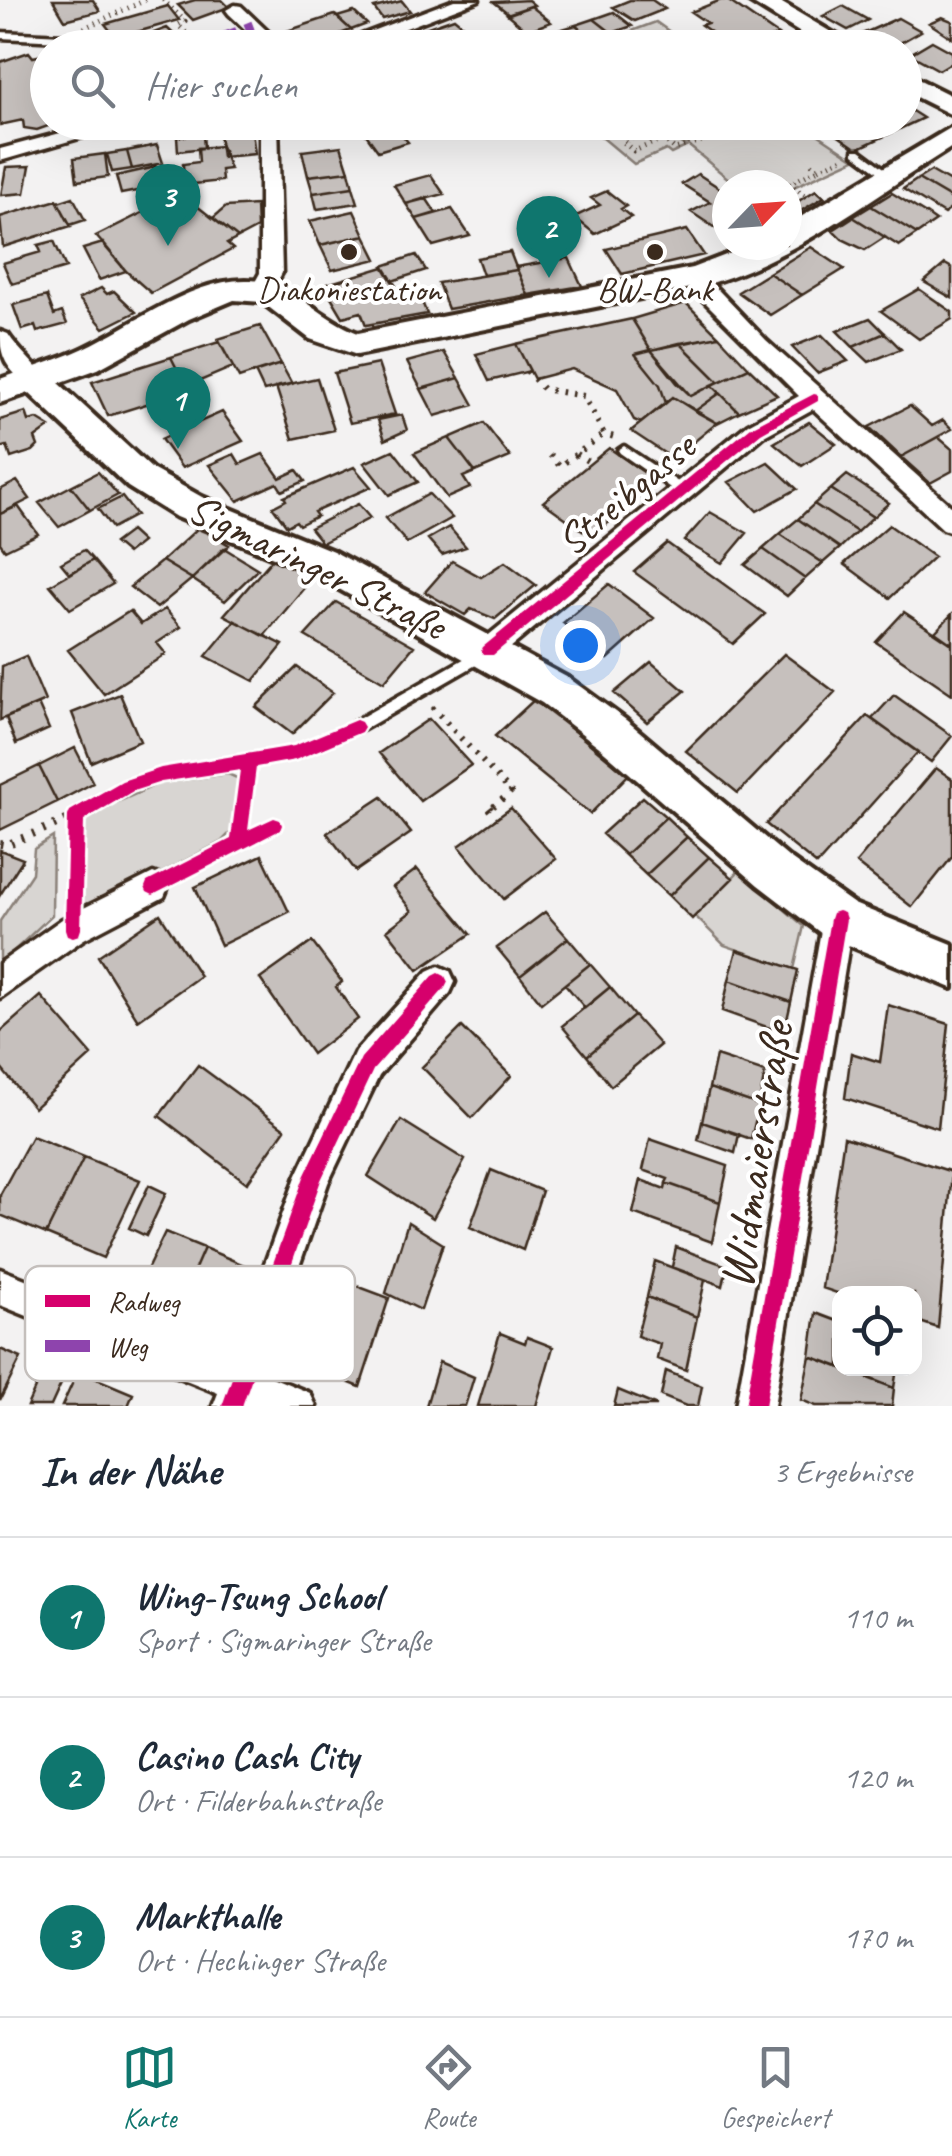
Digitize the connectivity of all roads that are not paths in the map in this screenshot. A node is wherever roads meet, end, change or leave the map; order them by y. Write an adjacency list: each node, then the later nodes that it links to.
1 (470, 0): 5 (street)
2 (759, 0): 6 (main road)
3 (235, 10): 4 (street)
4 (257, 30)
5 (386, 30)
6 (813, 30)
7 (0, 35): 8 (lane)
8 (30, 36)
9 (922, 90): 10 (main road)
10 (952, 107)
11 (952, 135): 16 (main road)
12 (57, 140): 15 (street)
13 (268, 140): 20 (street)
14 (857, 152): 16 (lane)
15 (0, 155)
16 (888, 174): 17 (main road)
17 (802, 228)
18 (747, 260): 19 (main road)
19 (694, 278): 20 (main road); 23 (street)
20 (261, 290): 22 (main road)
21 (0, 339): 22 (street, Sigmaringer Straße)
22 (18, 385): 27 (main road, Sigmaringer Straße)
23 (814, 398): 25 (street, Streibgasse); 26 (street)
24 (622, 444): 25 (lane)
25 (683, 490): 27 (street, Streibgasse)
26 (952, 522)
27 (488, 651): 28 (lane, Streibgasse); 30 (main road, Sigmaringer Straße)
28 (356, 727)
29 (153, 887): 32 (street)
30 (838, 918): 31 (main road, Sigmaringer Straße); 40 (street, Widmaierstraße)
31 (952, 966)
32 (0, 982)
33 (439, 982): 34 (street)
34 (282, 1266)
35 (0, 1287): 36 (street)
36 (25, 1298)
37 (207, 1381): 38 (street)
38 (236, 1394): 39 (street)
39 (296, 1406)
40 (755, 1406)

